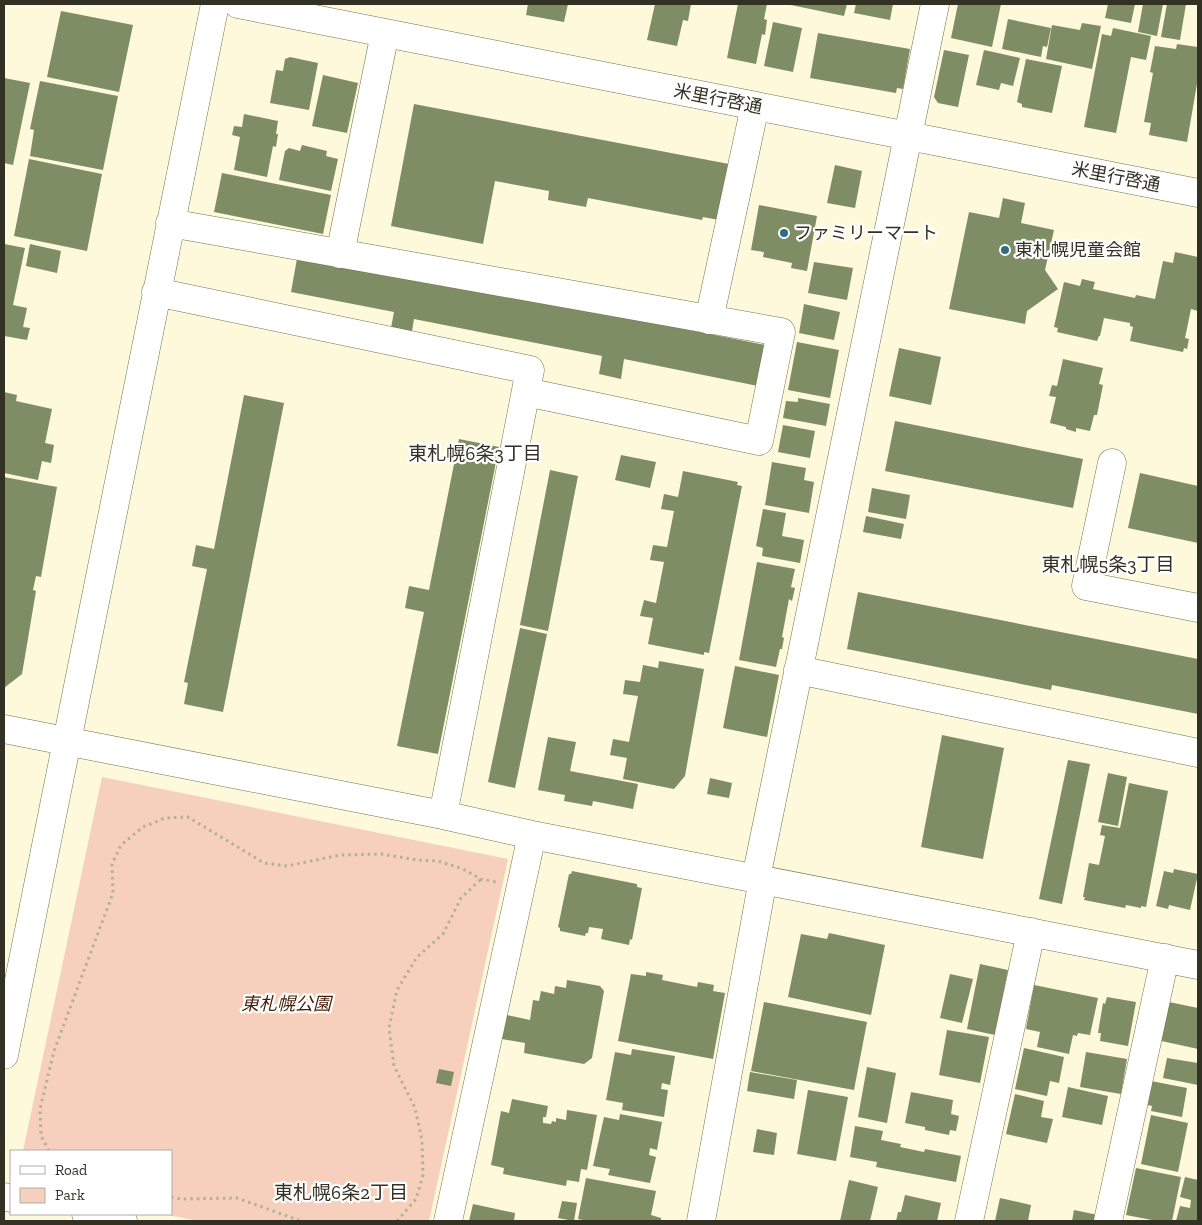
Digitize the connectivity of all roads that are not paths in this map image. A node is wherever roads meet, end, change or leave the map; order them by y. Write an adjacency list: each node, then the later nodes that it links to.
1 (215, 4): 8 (street)
2 (238, 4): 4 (street, 米里行啓通)
3 (935, 4): 6 (street)
4 (385, 33): 5 (street, 米里行啓通); 9 (street)
5 (755, 106): 6 (street, 米里行啓通); 11 (street)
6 (907, 136): 7 (street, 米里行啓通); 15 (street)
7 (1198, 193)
8 (170, 223): 9 (street); 10 (street)
9 (340, 254): 11 (street)
10 (156, 292): 12 (street); 17 (street)
11 (709, 320): 12 (street)
12 (526, 392): 19 (street)
13 (1112, 463): 14 (street)
14 (1198, 608)
15 (798, 670): 18 (street); 21 (street)
16 (4, 729): 17 (street)
17 (66, 741): 19 (street); 25 (street)
18 (1198, 753)
19 (443, 815): 20 (street)
20 (532, 835): 21 (street); 28 (street)
21 (760, 879): 22 (street); 29 (street)
22 (1031, 932): 23 (street); 30 (street)
23 (1164, 958): 24 (street); 31 (street)
24 (1198, 965)
25 (4, 1054)
26 (91, 1215): 27 (street)
27 (123, 1221)
28 (448, 1221)
29 (701, 1221)
30 (969, 1221)
31 (1108, 1221)

